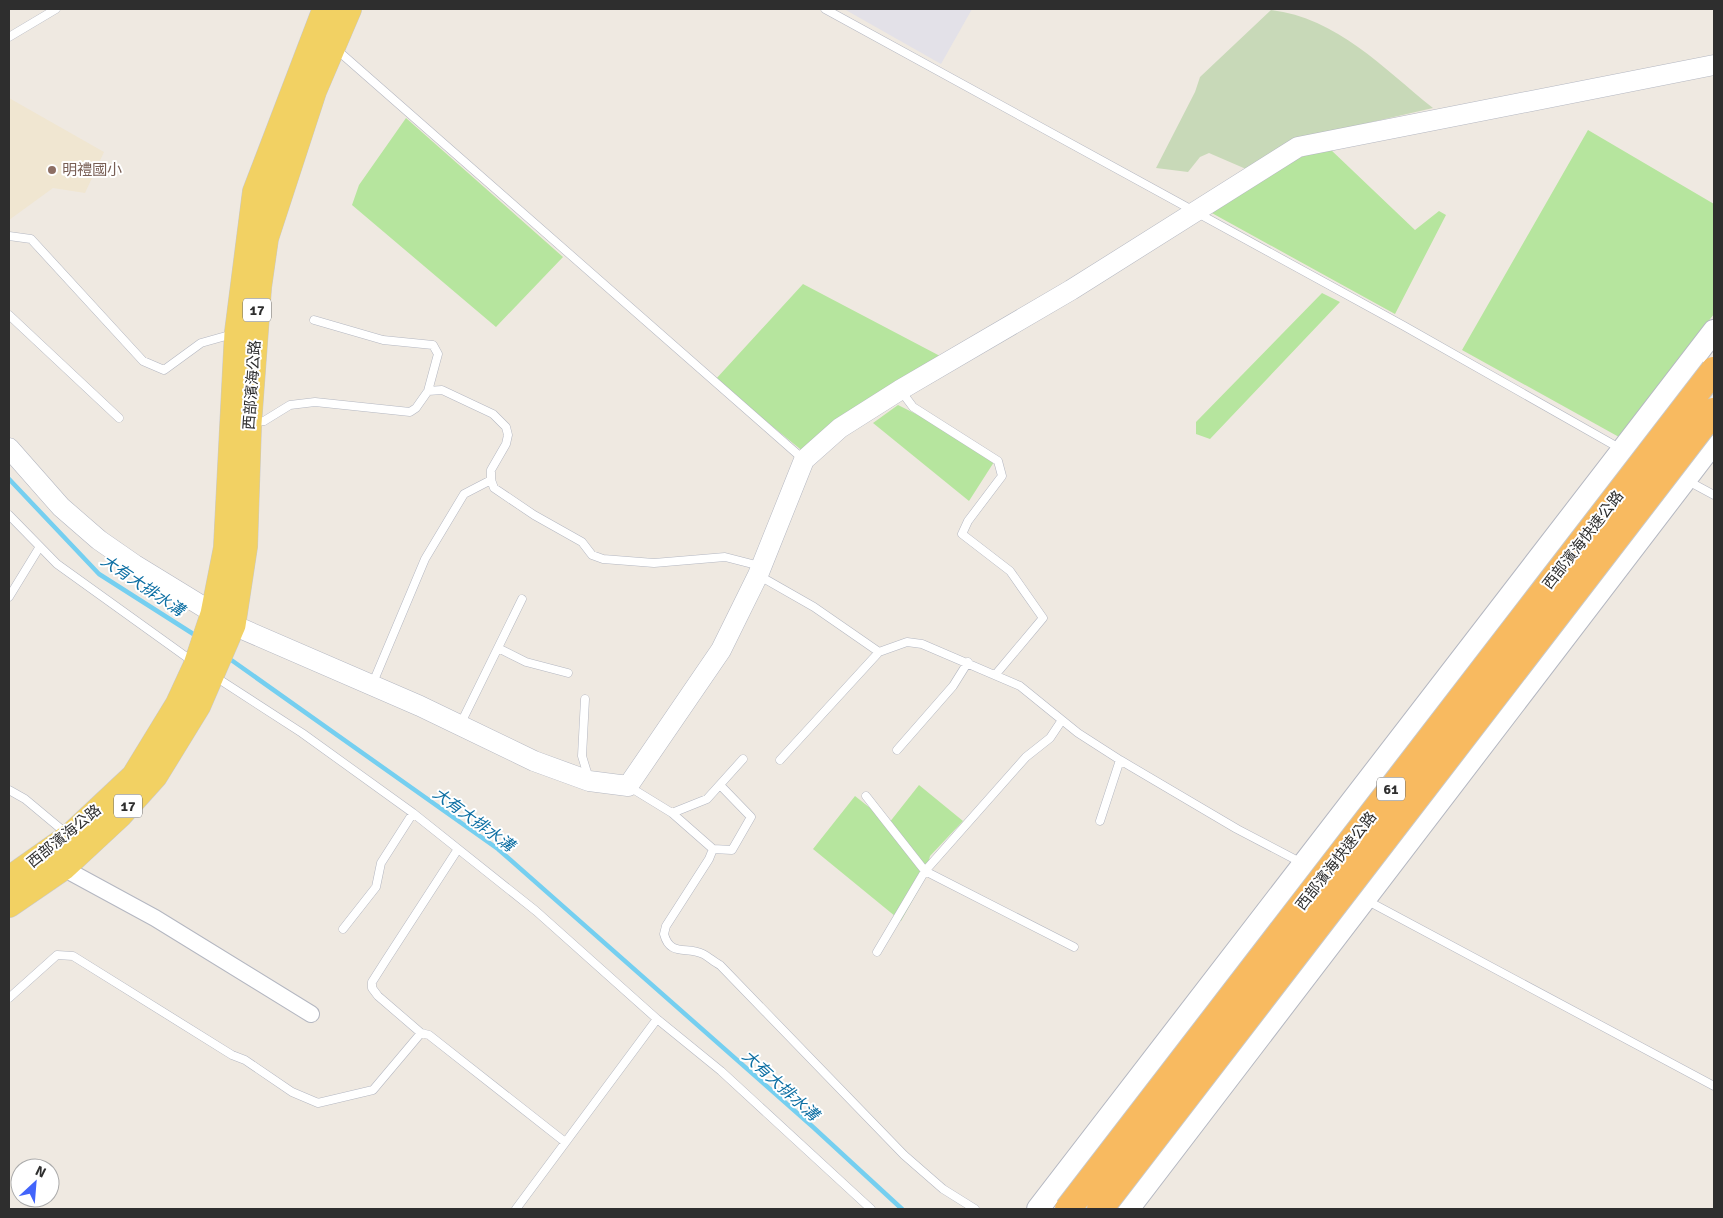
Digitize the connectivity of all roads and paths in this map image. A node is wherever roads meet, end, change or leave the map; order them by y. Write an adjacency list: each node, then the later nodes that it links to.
1 (56, 9): 5 (lane)
2 (325, 9): 13 (main road, 西部濱海公路 / 17)
3 (349, 9): 6 (main road, 西部濱海公路 / 17)
4 (825, 9): 8 (lane)
5 (9, 37)
6 (332, 46): 19 (main road, 西部濱海公路 / 17); 23 (lane)
7 (1714, 66): 8 (street)
8 (1194, 213): 15 (street); 22 (lane)
9 (9, 236): 13 (lane)
10 (9, 315): 18 (lane)
11 (314, 320): 16 (lane)
12 (1714, 331): 22 (main road)
13 (237, 333): 34 (main road, 西部濱海公路 / 17)
14 (1714, 370): 81 (highway, 西部濱海快速公路 / 61, bridge)
15 (900, 390): 23 (street); 40 (lane)
16 (428, 391): 19 (lane); 27 (lane)
17 (1714, 411): 82 (highway, 西部濱海快速公路 / 61, bridge)
18 (119, 418)
19 (249, 423): 34 (main road, 西部濱海公路 / 17)
20 (1714, 442): 26 (main road)
21 (9, 448): 34 (street)
22 (1631, 454): 24 (lane); 61 (main road)
23 (804, 460): 31 (street)
24 (1649, 463)
25 (1658, 467): 26 (lane)
26 (1685, 479): 28 (lane); 66 (main road)
27 (491, 480): 31 (lane); 41 (lane)
28 (1714, 496)
29 (9, 515): 30 (lane)
30 (39, 548): 32 (lane); 38 (lane)
31 (760, 571): 36 (lane); 51 (street)
32 (9, 597)
33 (522, 599): 35 (lane)
34 (223, 619): 38 (main road, 17); 41 (street)
35 (498, 648): 39 (lane); 44 (lane)
36 (879, 652): 37 (lane); 47 (lane)
37 (968, 662): 40 (lane); 45 (lane)
38 (204, 670): 54 (lane); 57 (main road, 西部濱海公路 / 17)
39 (568, 673)
40 (996, 674): 43 (lane)
41 (372, 685): 44 (street)
42 (585, 699): 49 (lane)
43 (1062, 720): 48 (lane); 62 (lane)
44 (460, 725): 49 (street)
45 (897, 750)
46 (743, 759): 50 (lane)
47 (780, 760)
48 (1120, 760): 56 (lane); 61 (lane)
49 (589, 781): 51 (street)
50 (720, 785): 55 (lane); 59 (lane)
51 (628, 786): 55 (lane)
52 (9, 790): 57 (lane)
53 (866, 796): 62 (lane)
54 (413, 813): 58 (lane); 68 (lane)
55 (672, 813): 59 (lane)
56 (1100, 821)
57 (77, 842): 60 (main road, 西部濱海公路 / 17); 63 (main road, 西部濱海公路 / 17)
58 (458, 849): 73 (lane); 74 (lane)
59 (713, 849): 79 (lane)
60 (63, 868): 67 (main road, 西部濱海公路 / 17); 72 (street)
61 (1312, 869): 64 (lane); 80 (main road)
62 (925, 871): 69 (lane); 70 (lane)
63 (9, 879)
64 (1334, 882)
65 (1342, 886): 66 (lane)
66 (1365, 899): 75 (lane); 83 (main road)
67 (9, 905)
68 (344, 930)
69 (1074, 947)
70 (877, 952)
71 (9, 998): 74 (lane)
72 (311, 1014)
73 (657, 1019): 76 (lane); 78 (lane)
74 (421, 1032): 76 (lane)
75 (1714, 1086)
76 (565, 1142): 77 (lane)
77 (516, 1209)
78 (871, 1209)
79 (976, 1209)
80 (1038, 1209)
81 (1068, 1209)
82 (1100, 1209)
83 (1128, 1209)

